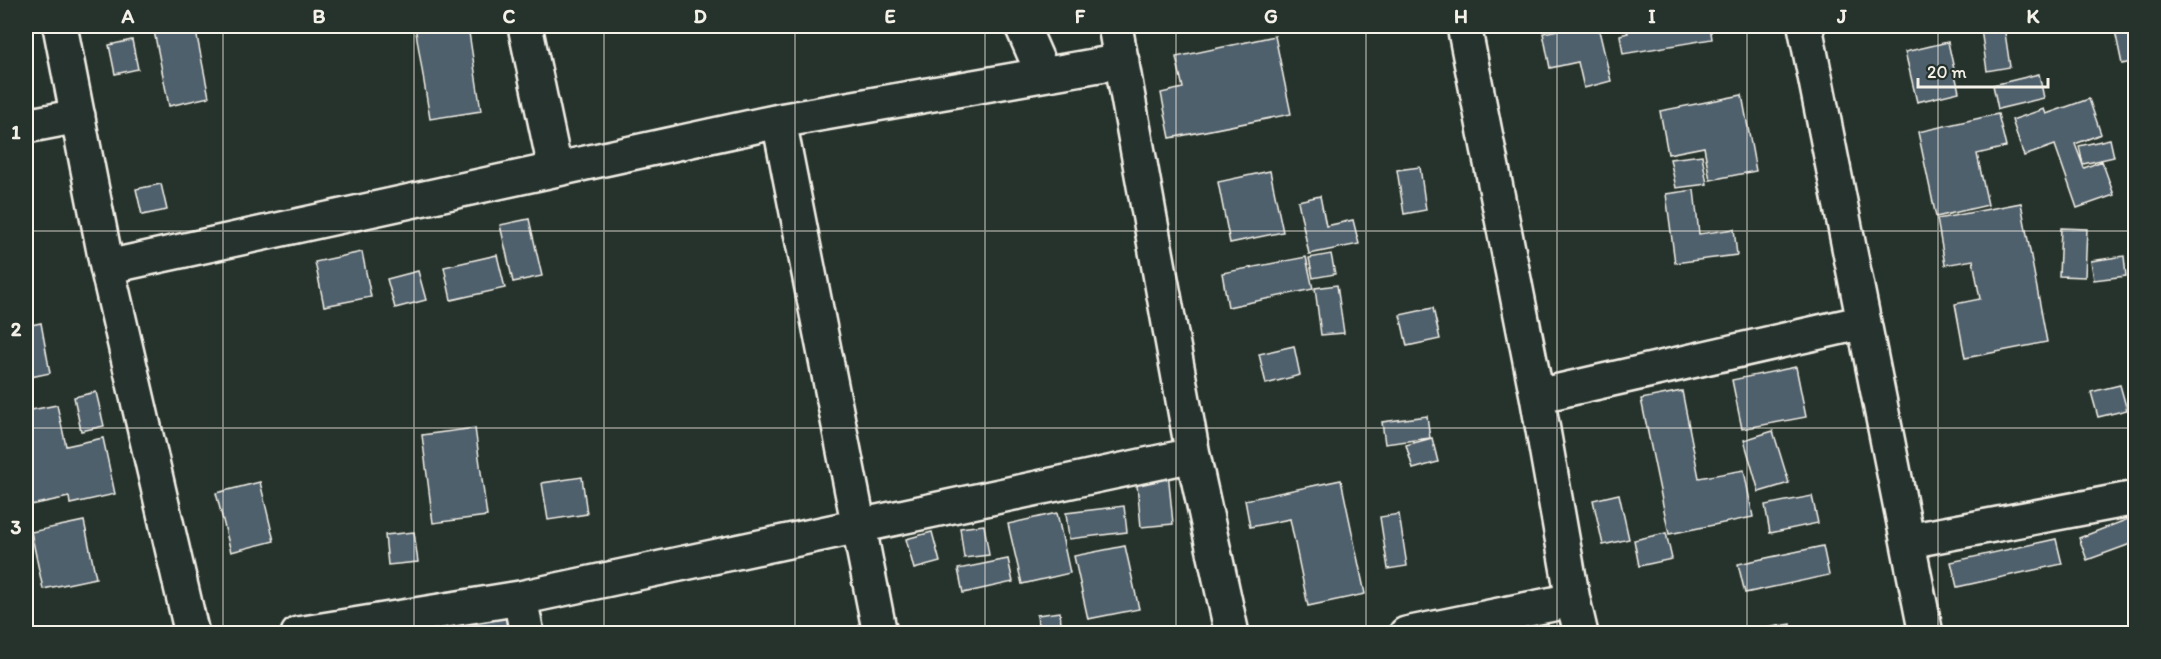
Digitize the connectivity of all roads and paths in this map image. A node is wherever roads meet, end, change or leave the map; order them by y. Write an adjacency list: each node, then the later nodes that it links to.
1 (60, 26): 9 (street)
2 (525, 26): 12 (street)
3 (1022, 26): 8 (street)
4 (1115, 26): 7 (street)
5 (1464, 26): 15 (street)
6 (1805, 26): 14 (street)
7 (1122, 61): 8 (street); 16 (street)
8 (1043, 74): 10 (street)
9 (78, 116): 11 (street); 13 (street)
10 (779, 121): 12 (street); 18 (street)
11 (26, 126)
12 (555, 168): 13 (street)
13 (107, 267): 22 (street)
14 (1864, 321): 15 (street); 19 (street)
15 (1537, 396): 21 (street)
16 (1193, 455): 18 (street); 26 (street)
17 (2136, 498): 19 (street)
18 (859, 526): 20 (street); 25 (street)
19 (1908, 541): 29 (street)
20 (520, 598): 23 (street); 24 (street)
21 (1573, 600): 27 (street); 28 (street)
22 (192, 633)
23 (298, 633)
24 (527, 633)
25 (880, 633)
26 (1232, 633)
27 (1406, 633)
28 (1581, 633)
29 (1926, 633)

